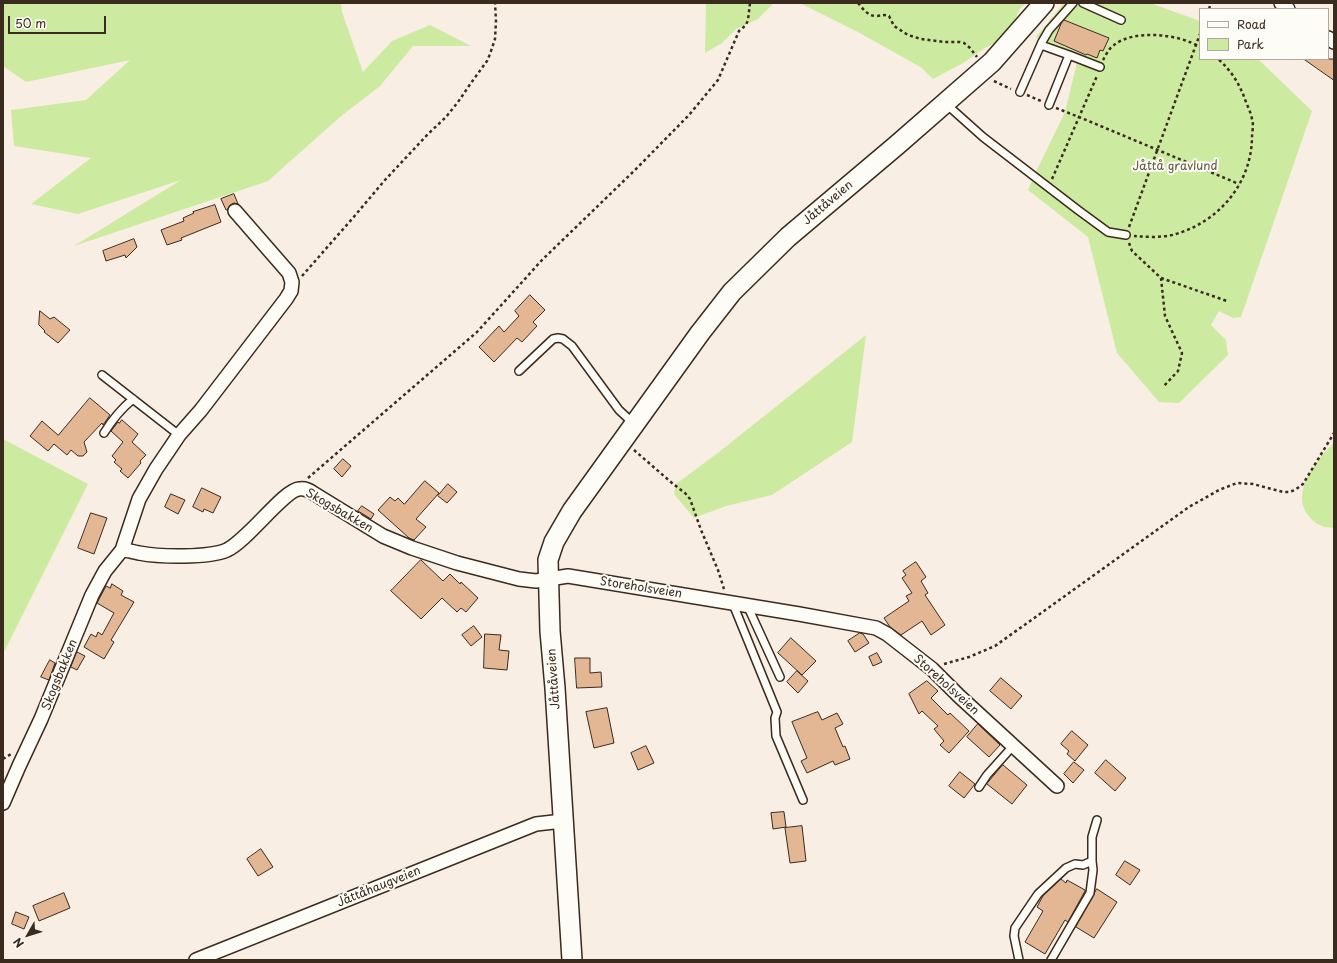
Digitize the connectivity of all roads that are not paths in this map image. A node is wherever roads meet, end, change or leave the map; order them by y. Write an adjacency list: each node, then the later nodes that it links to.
1 (1044, 3): 9 (main road, Jåttåveien)
2 (1073, 3): 5 (lane)
3 (1083, 3): 4 (lane)
4 (1121, 20)
5 (1040, 45): 6 (lane); 8 (lane)
6 (1069, 55): 7 (lane); 10 (lane)
7 (1100, 67)
8 (1020, 92)
9 (945, 103): 12 (lane); 16 (main road, Jåttåveien)
10 (1049, 105)
11 (235, 211): 18 (street, Skogsbakken)
12 (1126, 235)
13 (519, 371): 16 (lane)
14 (102, 375): 15 (lane)
15 (133, 400): 17 (lane); 18 (lane)
16 (634, 424): 20 (main road, Jåttåveien)
17 (104, 433)
18 (179, 435): 19 (street, Skogsbakken)
19 (122, 550): 20 (street, Skogsbakken); 28 (street, Skogsbakken)
20 (549, 579): 21 (street, Storeholsveien); 30 (main road, Jåttåveien)
21 (731, 604): 22 (street, Storeholsveien); 27 (lane)
22 (747, 605): 23 (lane); 24 (street, Storeholsveien)
23 (780, 677)
24 (1013, 746): 25 (street, Storeholsveien); 26 (lane)
25 (1057, 786)
26 (979, 787)
27 (803, 800)
28 (3, 803)
29 (1096, 820): 31 (lane)
30 (563, 821): 32 (street, Jåttåhaugveien); 33 (main road, Jåttåveien)
31 (1092, 861): 34 (lane); 35 (lane)
32 (196, 960)
33 (572, 960)
34 (1019, 960)
35 (1051, 960)

